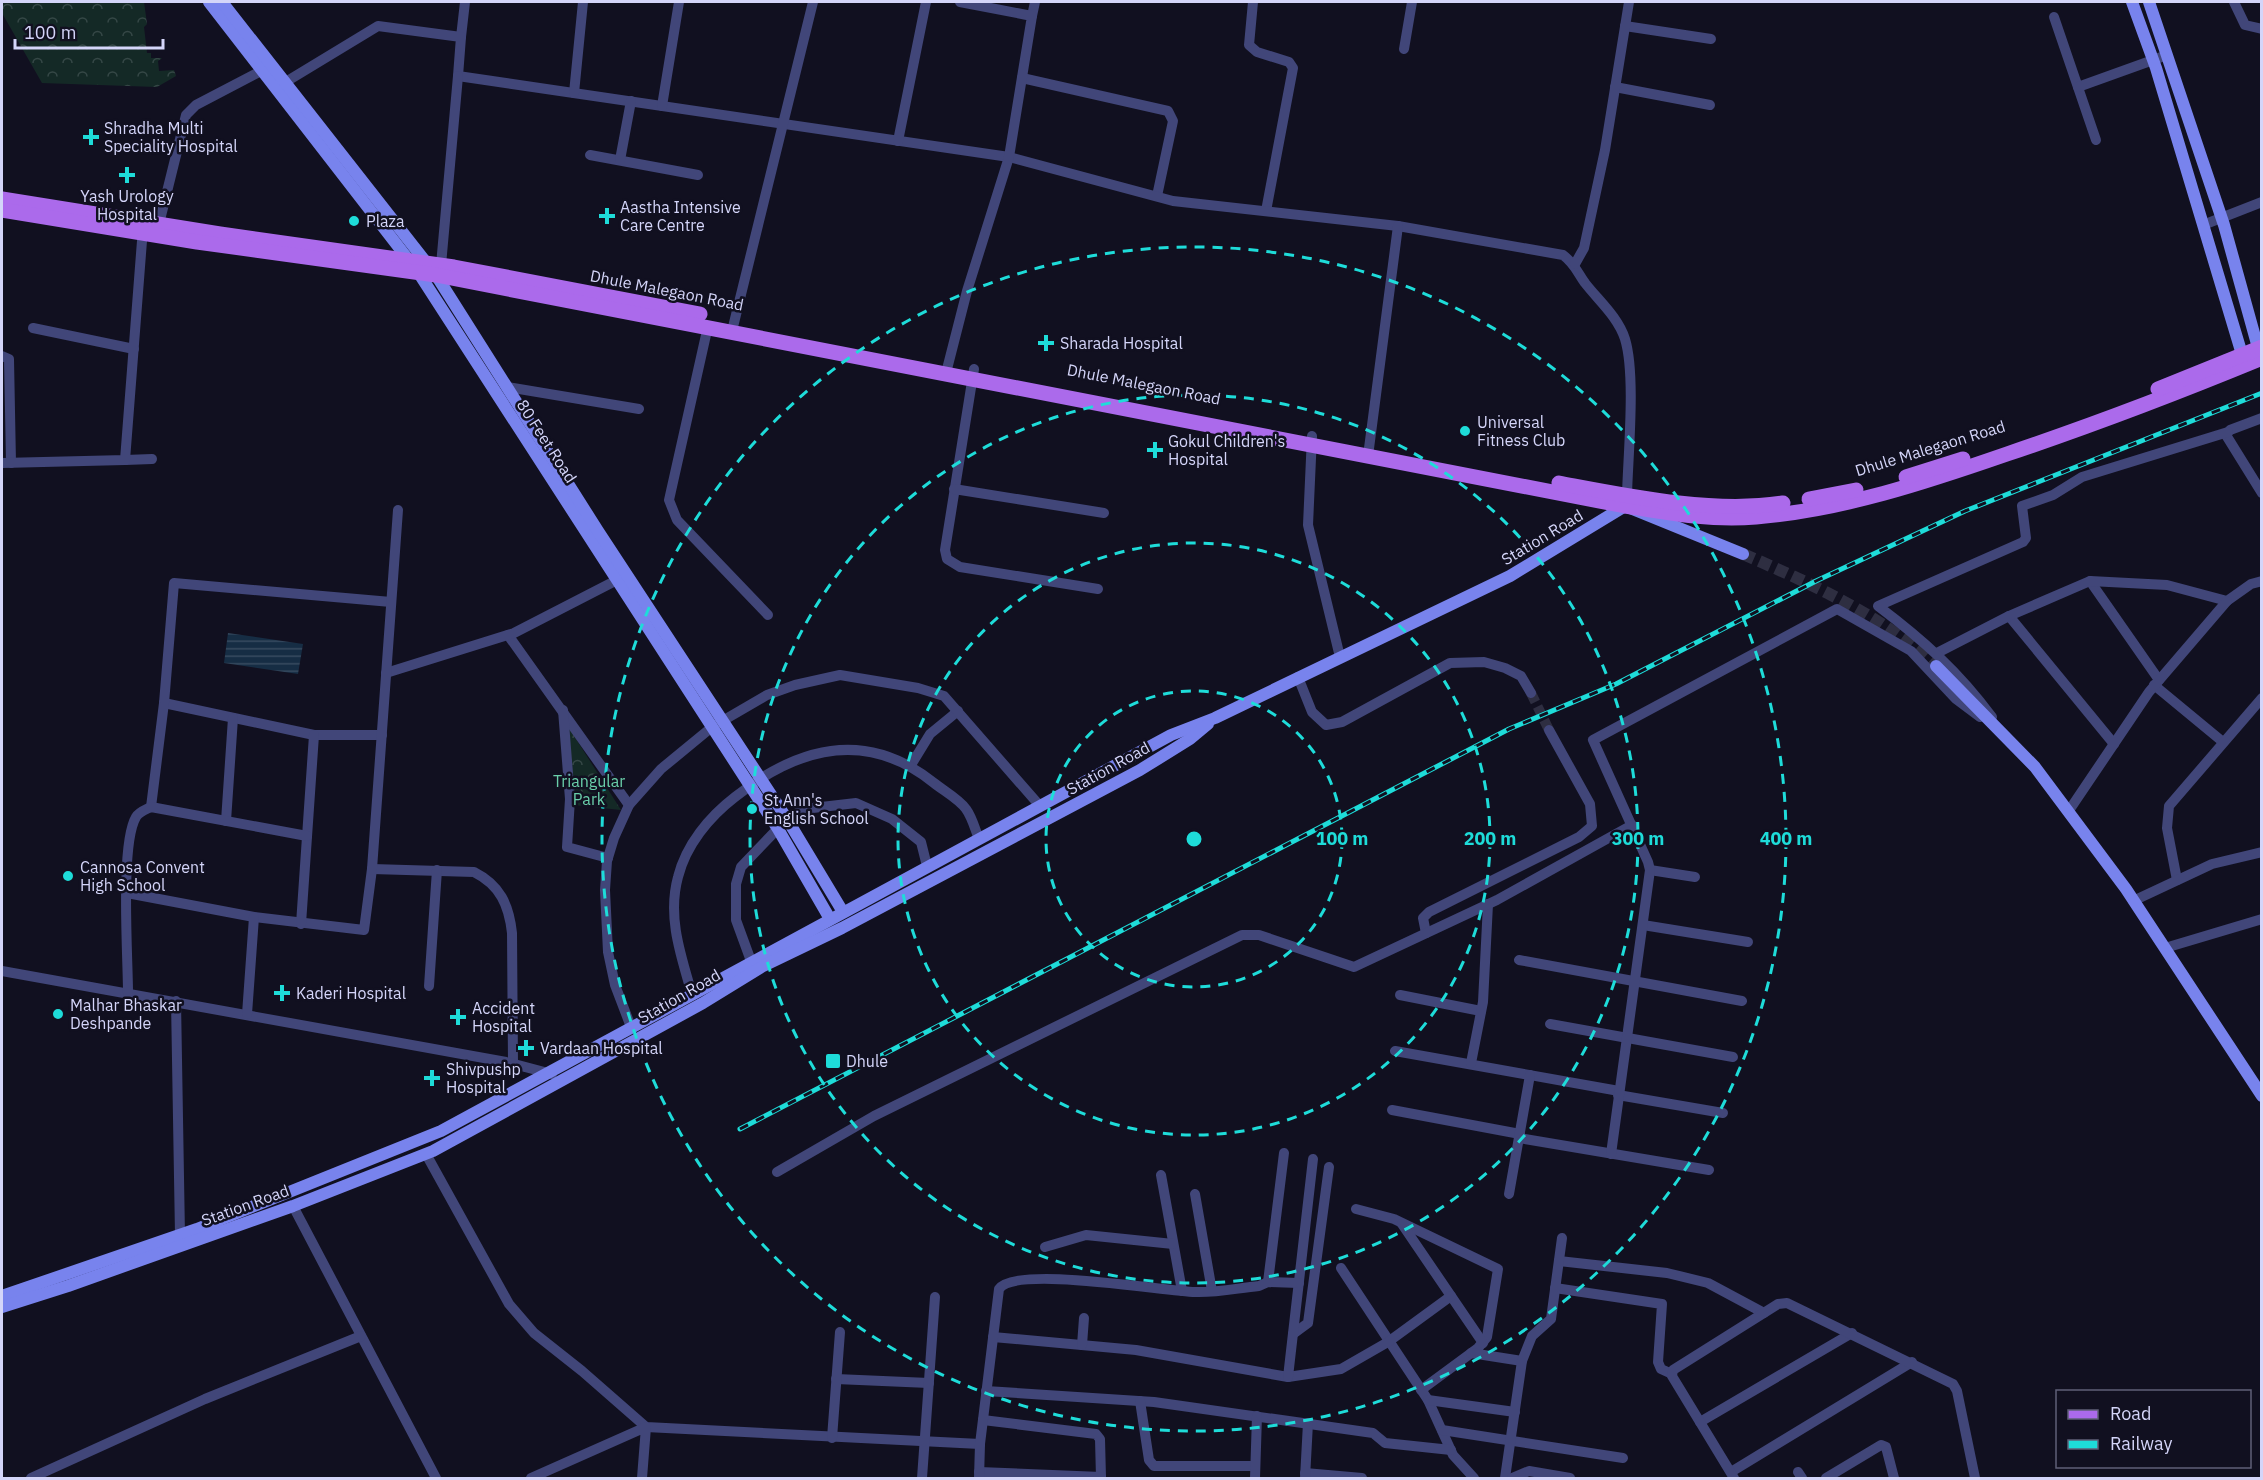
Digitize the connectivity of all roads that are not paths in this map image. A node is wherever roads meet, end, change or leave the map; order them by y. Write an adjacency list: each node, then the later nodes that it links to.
1 (209, 2): 25 (main road, 80 Feet Road)
2 (222, 2): 28 (main road, 80 Feet Road)
3 (465, 2): 20 (street)
4 (583, 2): 31 (street)
5 (679, 2): 34 (street)
6 (813, 2): 35 (street)
7 (926, 2): 37 (street)
8 (960, 2): 16 (street)
9 (1035, 2): 16 (street)
10 (1253, 2): 46 (street)
11 (1412, 2): 22 (street)
12 (1629, 2): 18 (street)
13 (2132, 2): 24 (main road)
14 (2149, 2): 23 (main road)
15 (2234, 2): 19 (street)
16 (1032, 16): 27 (street)
17 (2054, 17): 30 (street)
18 (1625, 26): 21 (street); 29 (street)
19 (2262, 29)
20 (461, 37): 26 (street); 28 (street)
21 (1711, 39)
22 (1404, 49)
23 (2167, 55): 24 (street); 47 (main road)
24 (2153, 60): 30 (street); 49 (main road)
25 (263, 70): 48 (street); 52 (main road, 80 Feet Road)
26 (458, 76): 31 (street); 54 (street)
27 (1022, 78): 39 (street); 42 (street)
28 (284, 82): 52 (main road, 80 Feet Road)
29 (1615, 87): 33 (street); 53 (street)
30 (2078, 87): 36 (street)
31 (574, 93): 32 (street)
32 (631, 101): 34 (street); 40 (street)
33 (1710, 105)
34 (662, 106): 35 (street)
35 (783, 124): 37 (street); 56 (street)
36 (2096, 140)
37 (898, 141): 39 (street)
38 (590, 155): 40 (street)
39 (1009, 158): 42 (street); 62 (street)
40 (620, 160): 41 (street)
41 (698, 175)
42 (1157, 196): 46 (street)
43 (2, 199): 51 (main road, Dhule Malegaon Road)
44 (2262, 202): 47 (street)
45 (2, 210): 51 (main road)
46 (1266, 211): 50 (street)
47 (2222, 219): 49 (street); 59 (main road)
48 (159, 224): 51 (main road, Dhule Malegaon Road); 52 (main road, Dhule Malegaon Road)
49 (2203, 225): 61 (main road)
50 (1398, 226): 53 (street); 70 (street)
51 (143, 227): 52 (main road); 58 (street)
52 (416, 264): 54 (main road, Dhule Malegaon Road); 80 (main road, 80 Feet Road)
53 (1575, 264): 76 (street)
54 (438, 270): 55 (main road); 56 (main road, Dhule Malegaon Road); 64 (main road, 80 Feet Road)
55 (708, 326): 56 (main road); 86 (street)
56 (733, 326): 62 (main road, Dhule Malegaon Road)
57 (33, 328): 58 (street)
58 (134, 349): 72 (street)
59 (2261, 353): 61 (main road, Dhule Malegaon Road)
60 (2, 356): 66 (street)
61 (2244, 360): 76 (main road, Dhule Malegaon Road)
62 (948, 369): 63 (main road, Dhule Malegaon Road)
63 (973, 373): 69 (main road, Dhule Malegaon Road); 74 (street)
64 (507, 387): 65 (street); 102 (main road, 80 Feet Road)
65 (639, 409)
66 (6, 410): 73 (street)
67 (2262, 418): 68 (street)
68 (2228, 432): 75 (street); 89 (street)
69 (1311, 440): 70 (main road, Dhule Malegaon Road); 90 (street)
70 (1369, 451): 76 (main road, Dhule Malegaon Road)
71 (152, 459): 72 (street)
72 (125, 460): 73 (street)
73 (6, 463)
74 (954, 489): 78 (street); 83 (street)
75 (2262, 493)
76 (1626, 501): 79 (main road); 90 (main road, Station Road)
77 (398, 510): 85 (street)
78 (1104, 513)
79 (1743, 554)
80 (617, 580): 88 (street); 102 (main road, 80 Feet Road)
81 (2090, 581): 84 (street); 87 (street); 94 (street)
82 (2262, 581): 84 (street)
83 (1098, 589)
84 (2227, 601): 94 (street)
85 (391, 602): 92 (street); 97 (street)
86 (768, 615)
87 (2009, 616): 89 (street); 108 (street)
88 (508, 635): 92 (street); 98 (street)
89 (1937, 653): 106 (street)
90 (1340, 657): 93 (main road, Station Road)
91 (1936, 666): 106 (main road)
92 (386, 673): 105 (street)
93 (1298, 677): 95 (street); 101 (main road, Station Road)
94 (2156, 682): 107 (street); 108 (street)
95 (1531, 693)
96 (2262, 698): 107 (street)
97 (164, 703): 100 (street); 113 (street)
98 (562, 710): 111 (street); 122 (street)
99 (958, 711): 102 (street); 109 (street); 112 (street)
100 (233, 718): 104 (street); 116 (street)
101 (1215, 718): 112 (main road, Station Road); 162 (main road, Station Road)
102 (717, 724): 110 (main road, 80 Feet Road); 111 (street)
103 (1550, 730): 138 (street)
104 (315, 735): 105 (street); 119 (street)
105 (382, 735): 124 (street)
106 (2007, 737): 114 (main road); 117 (street)
107 (2223, 742): 128 (street)
108 (2114, 744): 114 (street)
109 (911, 765): 110 (street); 120 (street)
110 (755, 781): 115 (main road, 80 Feet Road); 118 (main road, 80 Feet Road); 147 (street)
111 (629, 805): 122 (street)
112 (1040, 806): 120 (main road, Station Road)
113 (151, 807): 116 (street); 129 (street)
114 (2068, 812): 130 (main road)
115 (787, 819): 118 (street); 123 (street); 132 (main road, 80 Feet Road)
116 (226, 821): 119 (street)
117 (1632, 825): 126 (street); 131 (street)
118 (778, 829): 134 (main road, 80 Feet Road); 142 (street)
119 (307, 836): 136 (street)
120 (979, 838): 123 (main road, Station Road)
121 (2262, 852): 128 (street)
122 (608, 858): 154 (street)
123 (927, 866): 132 (main road, Station Road)
124 (372, 869): 125 (street); 136 (street)
125 (437, 870): 145 (street); 158 (street)
126 (1650, 870): 127 (street); 137 (street)
127 (1695, 877)
128 (2177, 880): 130 (street)
129 (127, 893): 133 (street); 146 (street)
130 (2133, 901): 140 (main road)
131 (1488, 904): 138 (street); 151 (street)
132 (843, 912): 134 (main road, Station Road)
133 (254, 916): 136 (street); 152 (street)
134 (830, 919): 142 (main road, Station Road)
135 (2262, 919): 140 (street)
136 (301, 924)
137 (1643, 925): 139 (street); 144 (street)
138 (1426, 933): 174 (street)
139 (1748, 942)
140 (2165, 948): 164 (main road)
141 (1519, 960): 144 (street)
142 (751, 962): 147 (main road, Station Road)
143 (2, 971): 146 (street)
144 (1635, 981): 150 (street); 155 (street)
145 (429, 986)
146 (128, 993): 149 (street)
147 (692, 994): 154 (main road, Station Road)
148 (1401, 995): 151 (street)
149 (176, 1001): 152 (street); 181 (street)
150 (1742, 1001)
151 (1481, 1011): 159 (street)
152 (247, 1014): 158 (street)
153 (1550, 1024): 155 (street)
154 (631, 1027): 160 (main road, Station Road)
155 (1627, 1037): 157 (street); 163 (street)
156 (1395, 1051): 159 (street)
157 (1733, 1057)
158 (513, 1064): 160 (street)
159 (1471, 1064): 161 (street)
160 (546, 1073): 162 (street); 181 (main road, Station Road)
161 (1530, 1075): 163 (street); 167 (street)
162 (563, 1077): 169 (main road, Station Road)
163 (1618, 1093): 166 (street); 170 (street)
164 (2262, 1096)
165 (1392, 1110): 167 (street)
166 (1723, 1113)
167 (1519, 1136): 170 (street); 177 (street)
168 (1284, 1153): 187 (street)
169 (426, 1154): 178 (main road, Station Road); 221 (street)
170 (1611, 1154): 173 (street)
171 (1313, 1159): 188 (street)
172 (1329, 1167): 200 (street)
173 (1709, 1170)
174 (777, 1172)
175 (1161, 1175): 183 (street)
176 (1195, 1194): 191 (street)
177 (1509, 1194)
178 (293, 1206): 195 (main road, Station Road); 201 (street)
179 (1356, 1209): 180 (street)
180 (1401, 1222): 193 (street); 204 (street)
181 (180, 1235): 192 (main road, Station Road)
182 (1562, 1238): 185 (street)
183 (1173, 1244): 184 (street); 190 (street)
184 (1045, 1247)
185 (1559, 1260): 189 (street); 196 (street)
186 (1341, 1268): 203 (street)
187 (1268, 1282): 188 (street); 191 (street)
188 (1299, 1283): 200 (street)
189 (1555, 1288): 207 (street); 209 (street)
190 (1182, 1291): 191 (street); 202 (street)
191 (1212, 1291)
192 (2, 1296)
193 (1451, 1296): 203 (street); 204 (street)
194 (935, 1297): 212 (street)
195 (2, 1307)
196 (1764, 1313): 199 (street); 209 (street)
197 (1084, 1318): 205 (street)
198 (840, 1332): 211 (street)
199 (1852, 1333): 208 (street); 219 (street)
200 (1293, 1334): 210 (street)
201 (361, 1336): 235 (street); 236 (street)
202 (993, 1337): 205 (street); 213 (street)
203 (1388, 1342): 210 (street); 214 (street)
204 (1483, 1342): 206 (street)
205 (1082, 1345): 210 (street)
206 (1471, 1353): 207 (street); 214 (street)
207 (1522, 1361): 216 (street)
208 (1912, 1362): 231 (street); 248 (street)
209 (1672, 1374): 219 (street)
210 (1288, 1377)
211 (836, 1379): 212 (street); 223 (street)
212 (928, 1383): 225 (street)
213 (986, 1391): 215 (street); 218 (street)
214 (1425, 1395): 216 (street); 222 (street)
215 (1140, 1401): 217 (street); 229 (street)
216 (1515, 1412): 224 (street)
217 (1257, 1416): 220 (street); 229 (street)
218 (983, 1420): 226 (street); 234 (street)
219 (1700, 1422): 231 (street)
220 (1308, 1423): 227 (street); 232 (street)
221 (646, 1427): 223 (street); 237 (street); 238 (street)
222 (1442, 1430): 224 (street); 227 (street)
223 (832, 1438): 225 (street)
224 (1510, 1441): 228 (street); 243 (street)
225 (924, 1442): 226 (street); 239 (street)
226 (980, 1444): 230 (street)
227 (1451, 1450): 242 (street)
228 (1623, 1458)
229 (1255, 1466): 240 (street)
230 (979, 1475): 233 (street)
231 (1732, 1475)
232 (1305, 1476): 241 (street)
233 (1044, 1477): 234 (street)
234 (1101, 1478)
235 (31, 1479)
236 (436, 1479)
237 (531, 1479)
238 (642, 1479)
239 (922, 1479)
240 (1255, 1479)
241 (1362, 1479)
242 (1474, 1479)
243 (1504, 1479)
244 (1512, 1479): 245 (street)
245 (1570, 1479)
246 (1826, 1479): 247 (street)
247 (1894, 1479)
248 (1975, 1479)

